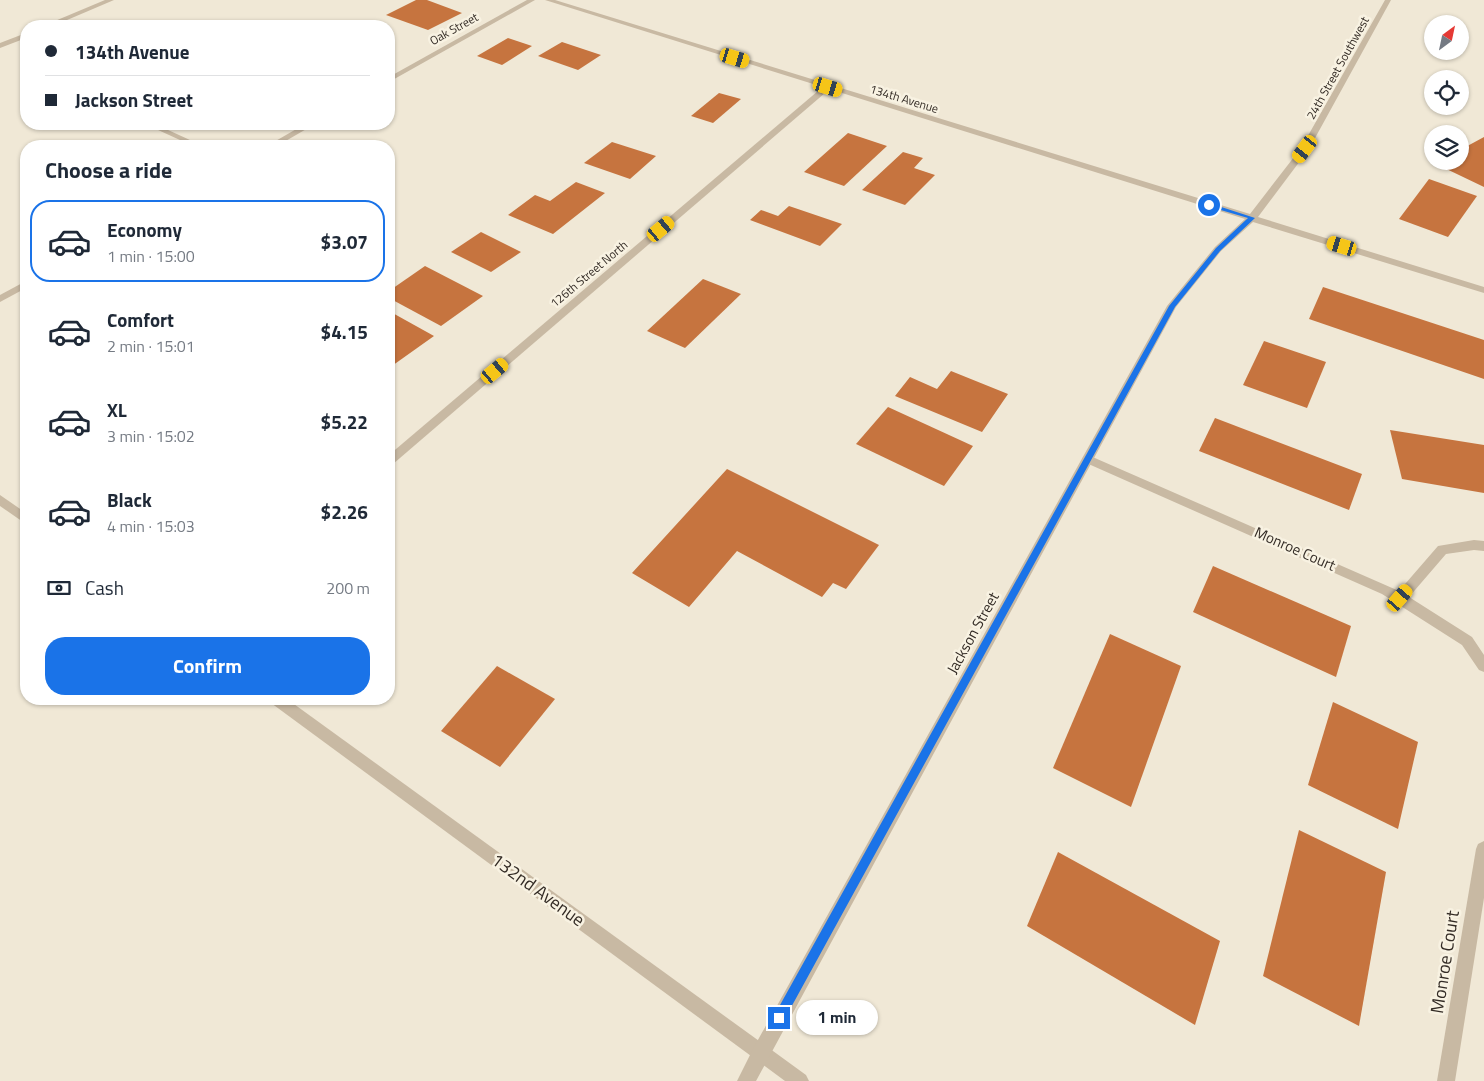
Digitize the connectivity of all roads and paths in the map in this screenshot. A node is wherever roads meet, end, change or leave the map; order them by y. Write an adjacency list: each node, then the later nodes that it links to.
1 (110, 0): 5 (street)
2 (532, 0): 8 (street, Oak Street)
3 (548, 0): 9 (street, 134th Avenue)
4 (1388, 0): 14 (street, 24th Street Southwest)
5 (62, 20)
6 (20, 38): 7 (street)
7 (0, 46)
8 (395, 77)
9 (828, 87): 14 (street, 134th Avenue); 18 (street, 126th Street North)
10 (163, 130): 12 (street)
11 (300, 130): 13 (street)
12 (185, 140)
13 (282, 140)
14 (1252, 218): 16 (street, 134th Avenue); 19 (street, Jackson Street)
15 (20, 287): 17 (street)
16 (1484, 290)
17 (0, 299)
18 (395, 456)
19 (1088, 459): 23 (street, Monroe Court); 27 (street, Jackson Street)
20 (0, 500): 21 (street)
21 (20, 515)
22 (1484, 546): 23 (street)
23 (1400, 598): 24 (street, Monroe Court)
24 (1484, 666)
25 (284, 705): 27 (street, 132nd Avenue)
26 (1484, 849): 30 (street, Monroe Court)
27 (760, 1053): 28 (street, Jackson Street); 29 (street, 132nd Avenue)
28 (746, 1081)
29 (800, 1081)
30 (1446, 1081)

